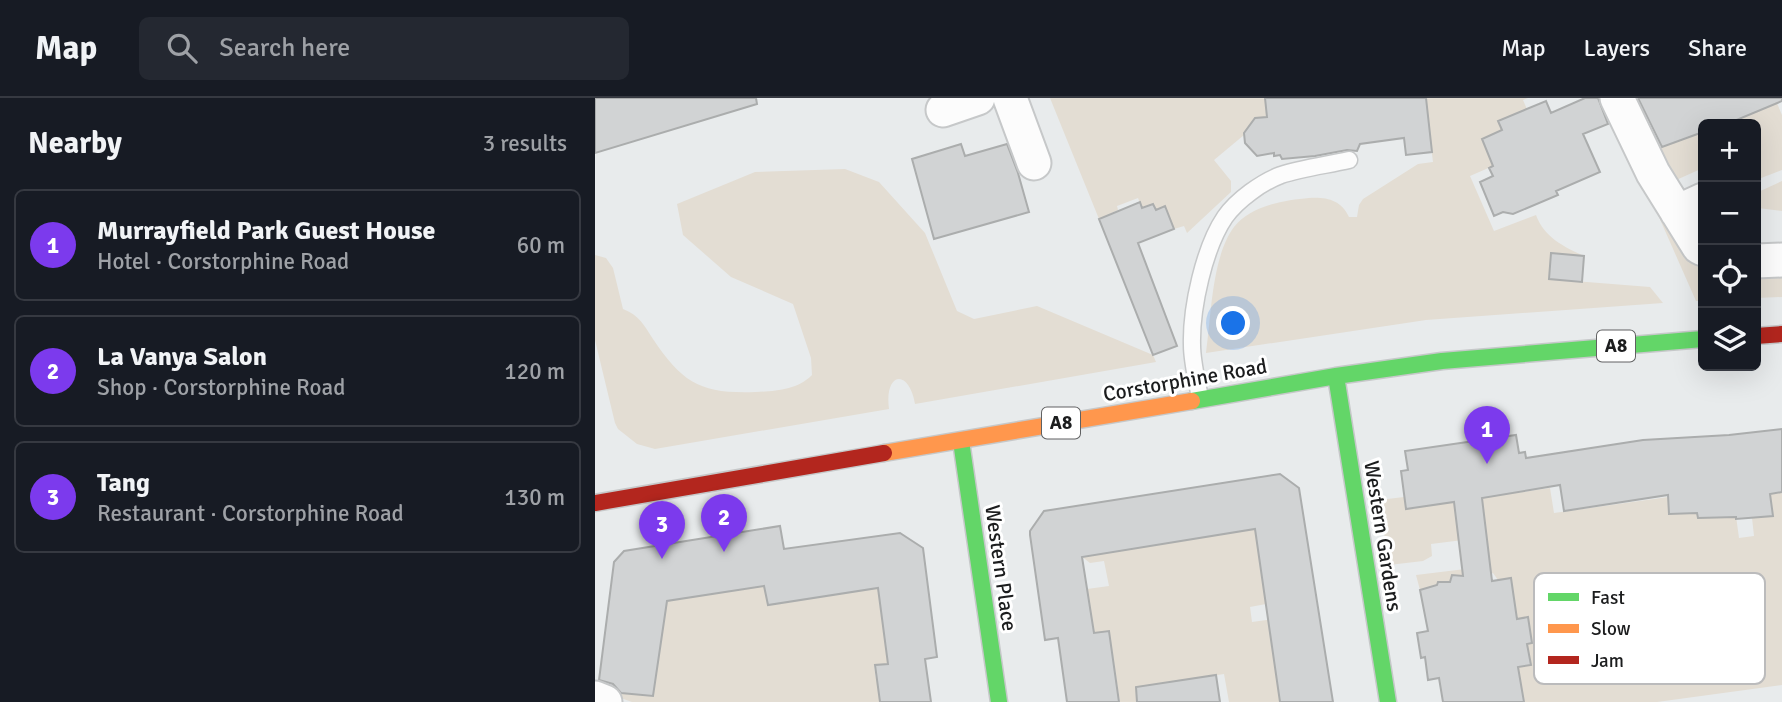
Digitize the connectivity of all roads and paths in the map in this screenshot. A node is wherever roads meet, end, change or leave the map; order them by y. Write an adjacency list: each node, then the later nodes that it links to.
1 (978, 98): 4 (street)
2 (1010, 98): 6 (street)
3 (1617, 98): 7 (street)
4 (943, 110)
5 (1349, 160): 15 (lane)
6 (1034, 163)
7 (1690, 206): 8 (street)
8 (1699, 245)
9 (1782, 260): 10 (street)
10 (1761, 261)
11 (1782, 334): 12 (main road)
12 (1761, 336)
13 (1698, 339): 14 (main road, Corstorphine Road / A8)
14 (1336, 376): 15 (main road, Corstorphine Road / A8); 21 (main road, Western Gardens)
15 (1200, 398): 16 (main road, Corstorphine Road / A8)
16 (961, 440): 17 (main road, Corstorphine Road / A8); 20 (main road, Western Place)
17 (595, 503)
18 (595, 698): 19 (street)
19 (605, 702)
20 (999, 702)
21 (1388, 702)

